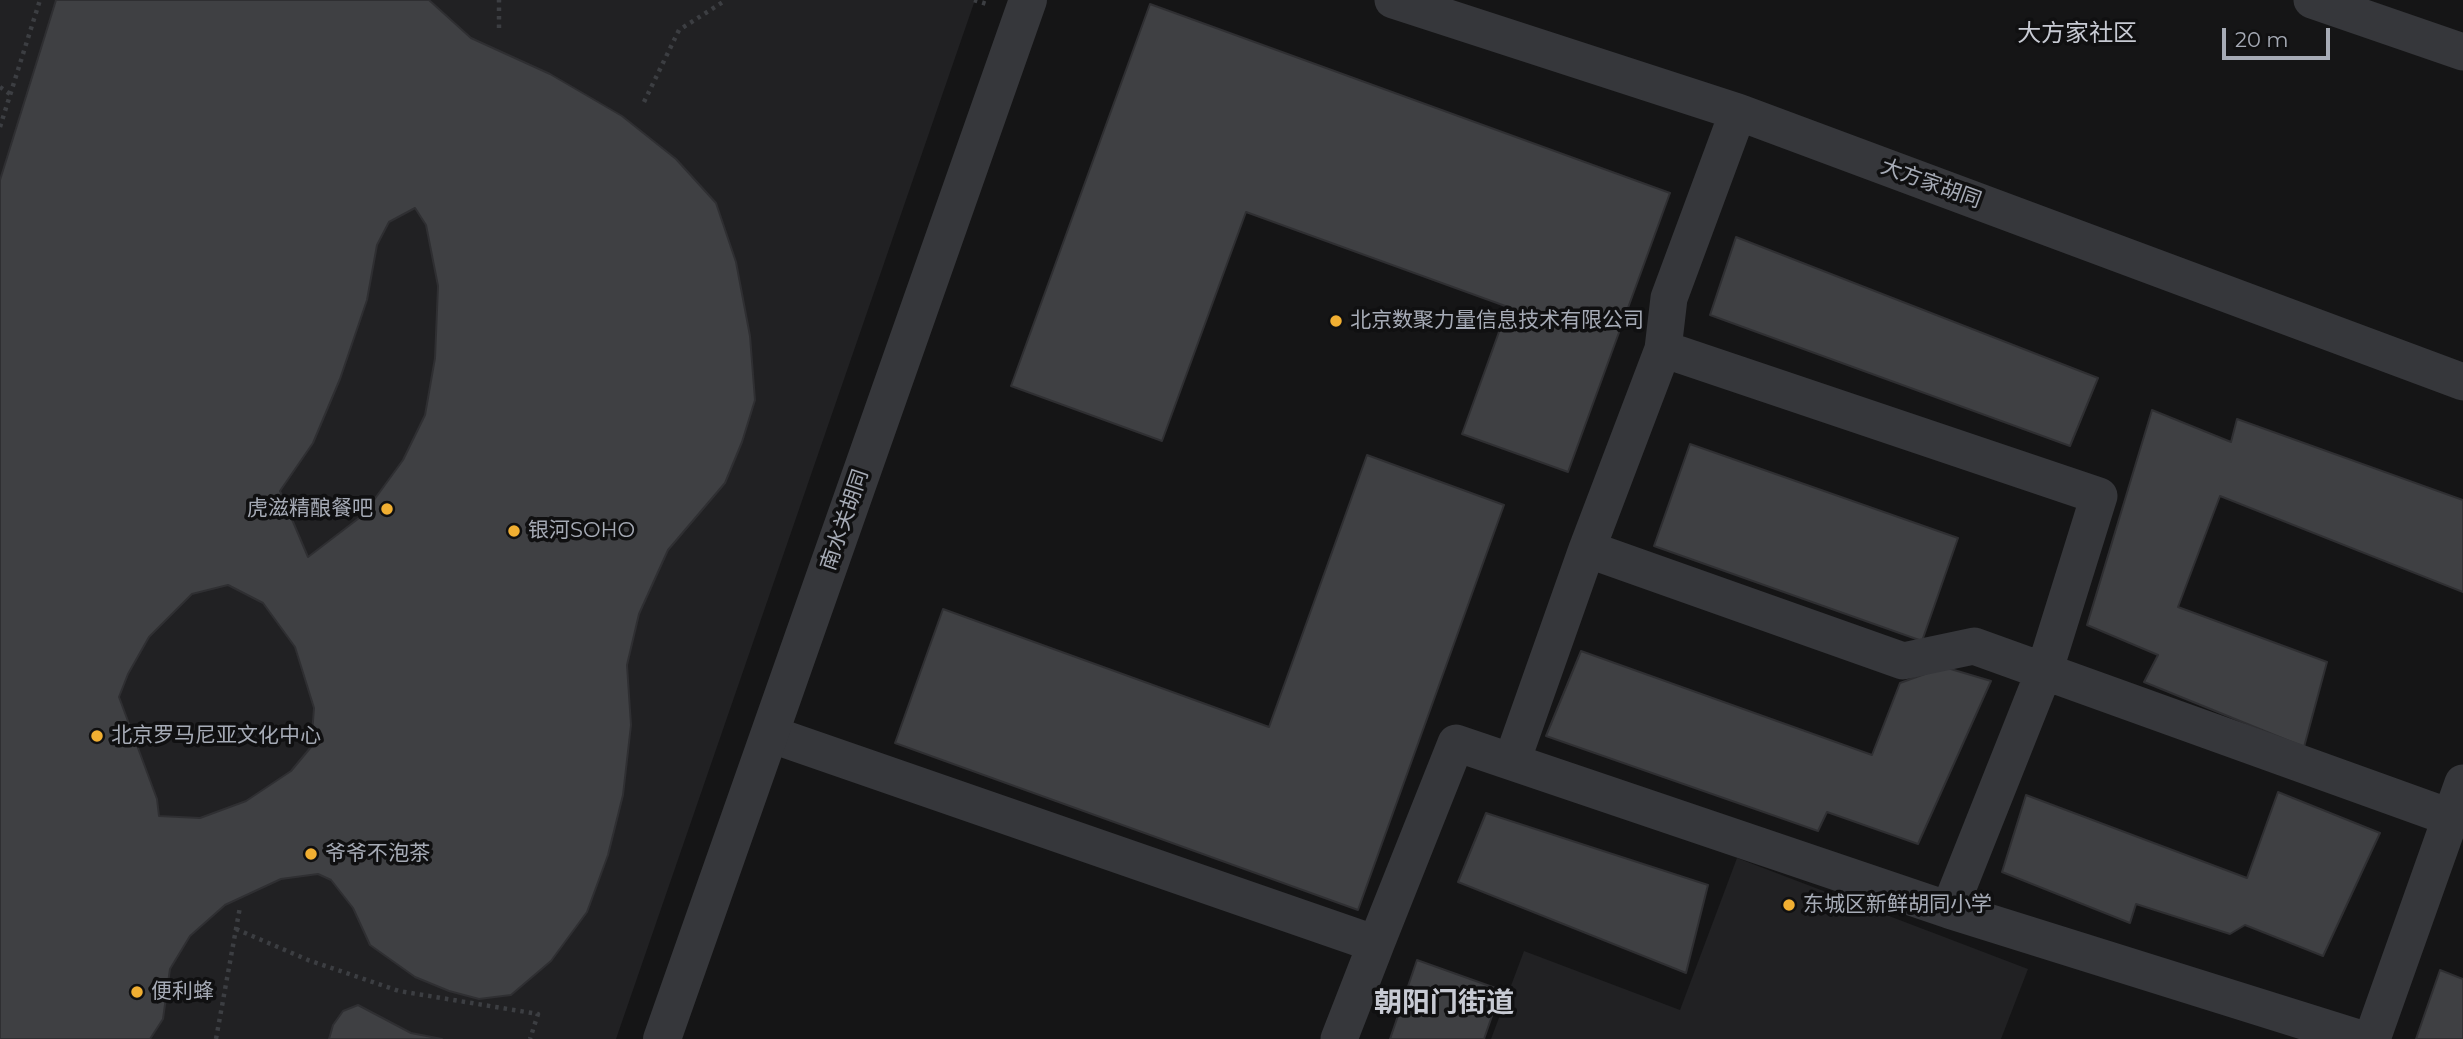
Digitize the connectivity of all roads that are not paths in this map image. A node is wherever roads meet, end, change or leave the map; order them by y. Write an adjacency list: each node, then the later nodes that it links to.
1 (1028, 0): 10 (street, 南水关胡同)
2 (1394, 0): 5 (street, 大方家胡同)
3 (2312, 0): 4 (street)
4 (2463, 52)
5 (1738, 112): 6 (street); 7 (street, 大方家胡同)
6 (1663, 349): 8 (street); 9 (street)
7 (2463, 382)
8 (1587, 549): 9 (street); 11 (street)
9 (2045, 669): 13 (street); 14 (street)
10 (770, 734): 15 (street); 16 (street, 南水关胡同)
11 (1512, 761): 14 (street); 15 (street)
12 (2463, 783): 13 (street)
13 (2449, 817): 19 (street)
14 (1949, 910): 18 (street)
15 (1376, 944): 17 (street)
16 (663, 1039)
17 (1339, 1039)
18 (2361, 1039)
19 (2372, 1039)

